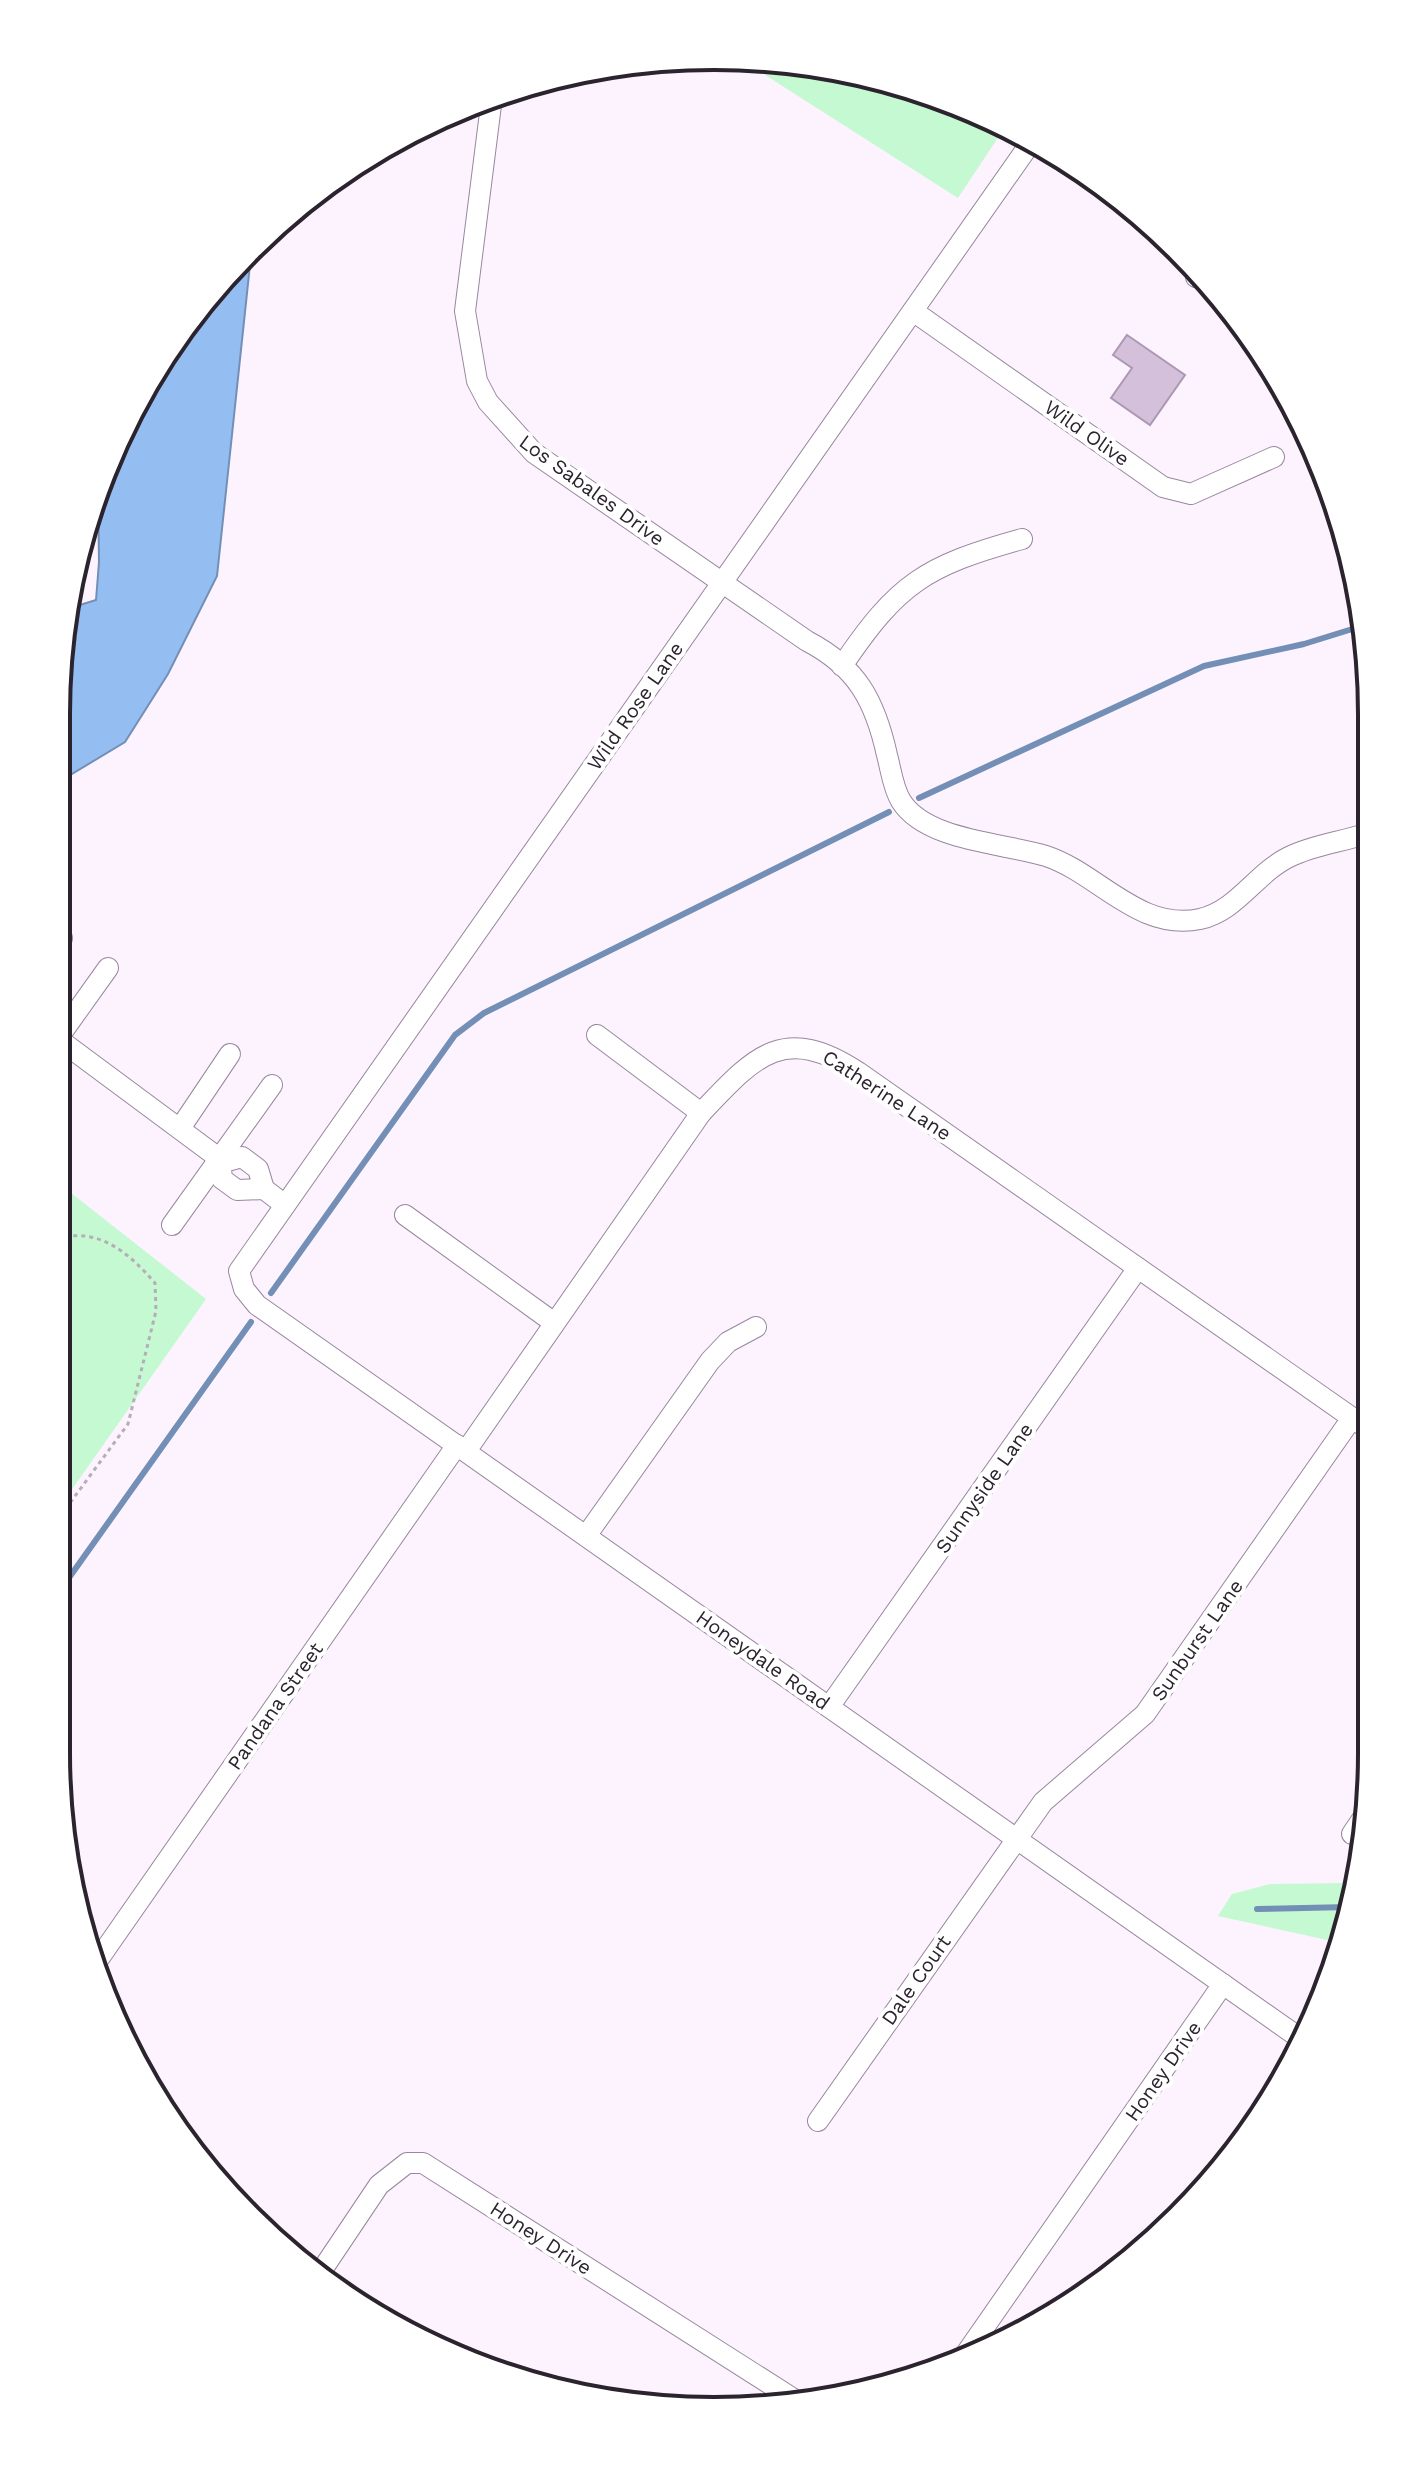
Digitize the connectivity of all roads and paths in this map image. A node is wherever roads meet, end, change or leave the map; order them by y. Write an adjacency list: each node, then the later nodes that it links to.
1 (490, 110): 6 (street, Los Sabales Drive)
2 (1025, 150): 3 (street, Wild Rose Lane)
3 (913, 311): 4 (street, Wild Olive); 6 (street, Wild Rose Lane)
4 (1274, 457)
5 (1022, 539): 7 (street)
6 (723, 582): 7 (street, Los Sabales Drive); 18 (street, Wild Rose Lane)
7 (842, 666): 8 (street, Los Sabales Drive)
8 (1358, 836)
9 (108, 968): 10 (street)
10 (70, 1021)
11 (597, 1035): 15 (street)
12 (70, 1047): 16 (street)
13 (230, 1054): 16 (street)
14 (272, 1085): 17 (street)
15 (701, 1113): 22 (street, Catherine Lane); 24 (street, Catherine Lane)
16 (181, 1127): 17 (street)
17 (221, 1160): 18 (street); 20 (street)
18 (285, 1205): 23 (street, Wild Rose Lane)
19 (405, 1215): 24 (street)
20 (172, 1225)
21 (70, 1238): 29 (path)
22 (1138, 1268): 26 (street, Catherine Lane); 31 (street, Sunnyside Lane)
23 (239, 1271): 28 (street, Honeydale Road)
24 (553, 1322): 28 (street, Catherine Lane)
25 (756, 1327): 30 (street)
26 (1352, 1418): 27 (street, Catherine Lane); 32 (street, Sunburst Lane)
27 (1358, 1422)
28 (461, 1448): 30 (street, Honeydale Road); 33 (street, Pandana Street)
29 (70, 1503)
30 (586, 1536): 31 (street, Honeydale Road)
31 (829, 1707): 32 (street, Honeydale Road)
32 (1015, 1838): 34 (street, Honeydale Road); 36 (street, Dale Court)
33 (102, 1954)
34 (1223, 1984): 35 (street, Honeydale Road); 38 (street, Honey Drive)
35 (1294, 2034)
36 (818, 2121)
37 (325, 2266): 39 (street, Honey Drive)
38 (974, 2342)
39 (784, 2393)

